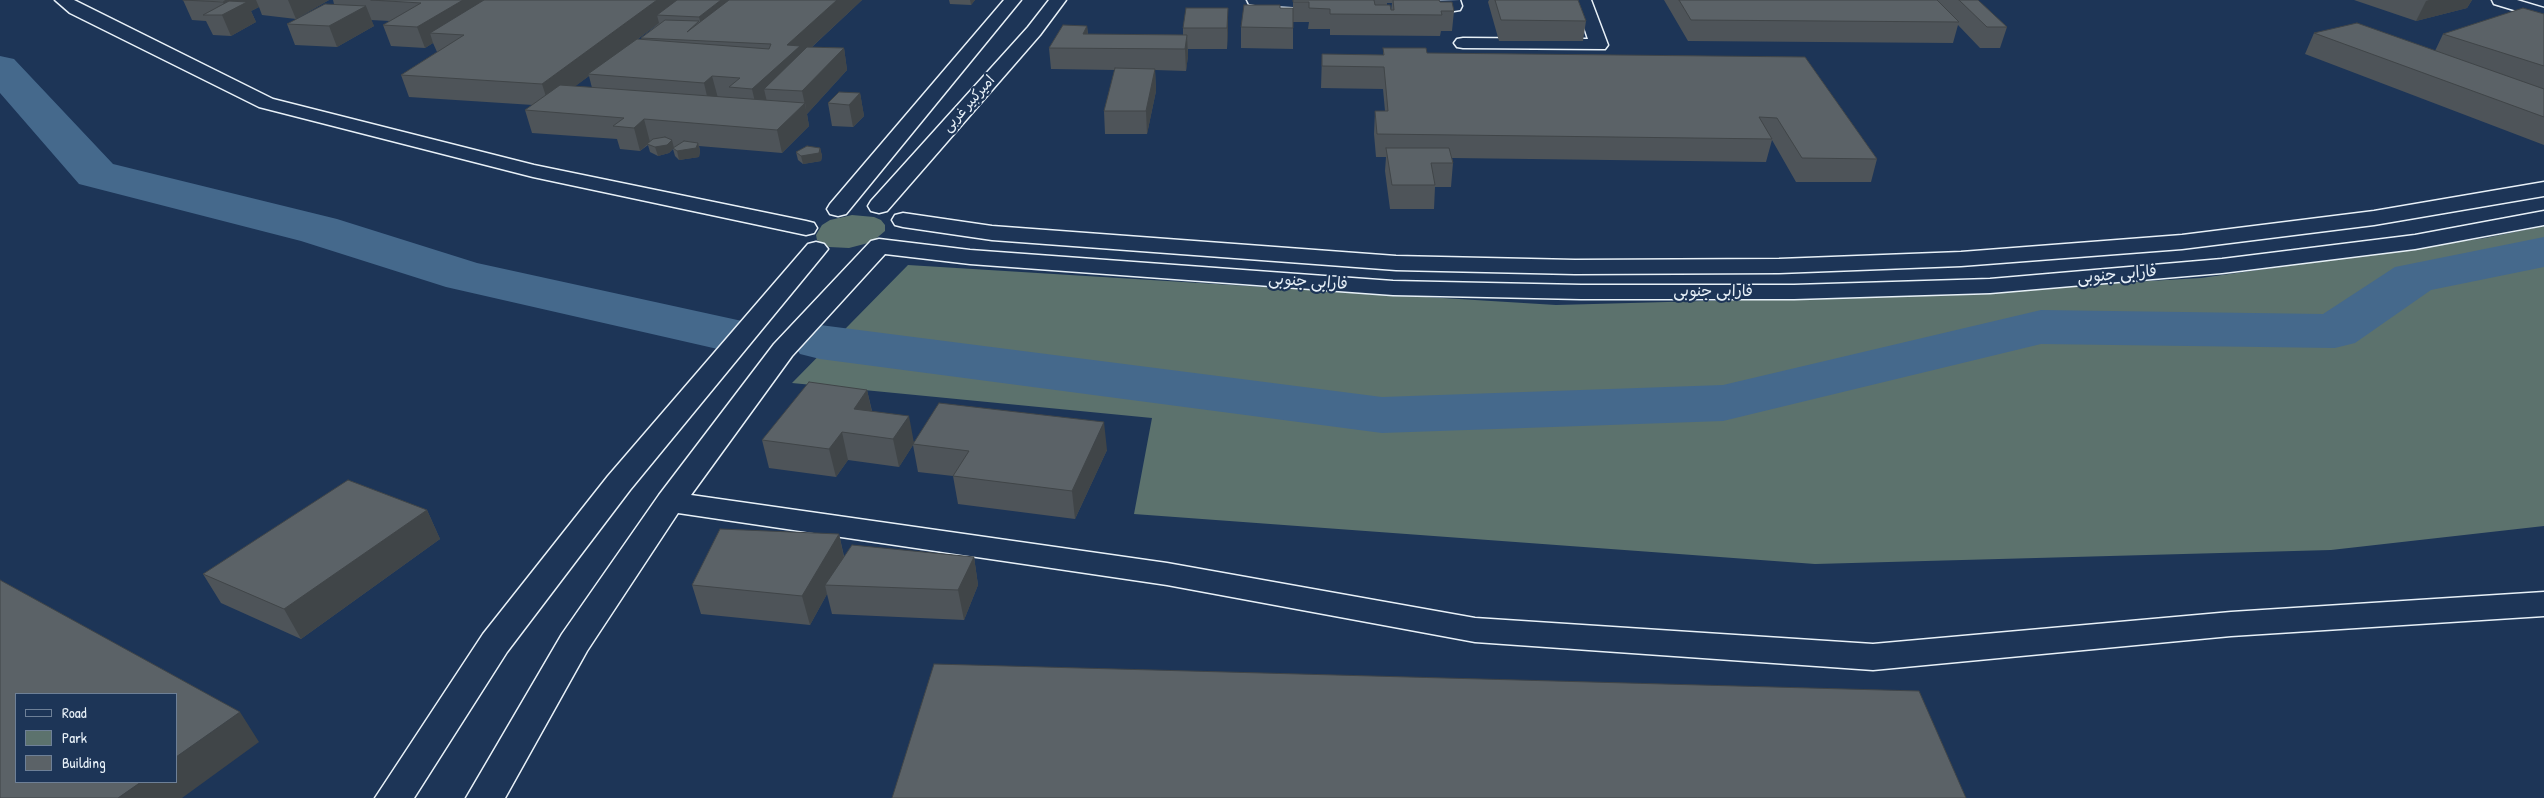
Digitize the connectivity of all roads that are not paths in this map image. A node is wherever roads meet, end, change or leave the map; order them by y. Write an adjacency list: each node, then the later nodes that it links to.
1 (63, 0): 21 (street)
2 (1013, 0): 18 (street, امیرکبیر غربی)
3 (1058, 0): 17 (street, امیرکبیر غربی)
4 (1255, 0): 9 (street)
5 (1452, 0): 12 (street)
6 (1583, 0): 15 (street)
7 (2500, 0): 13 (street)
8 (2533, 0): 10 (street)
9 (1268, 1): 11 (street); 14 (street)
10 (2544, 3)
11 (1347, 4)
12 (1395, 6)
13 (2544, 14)
14 (1267, 19)
15 (1463, 43)
16 (2544, 189): 20 (street, فارابی جنوبی)
17 (879, 206): 18 (street); 20 (street)
18 (838, 209): 21 (street)
19 (2544, 218): 22 (street, فارابی جنوبی)
20 (903, 220): 22 (street)
21 (827, 246): 22 (street); 25 (street)
22 (879, 246): 23 (street)
23 (670, 502): 24 (street); 26 (street)
24 (2544, 604)
25 (394, 798)
26 (484, 798)

